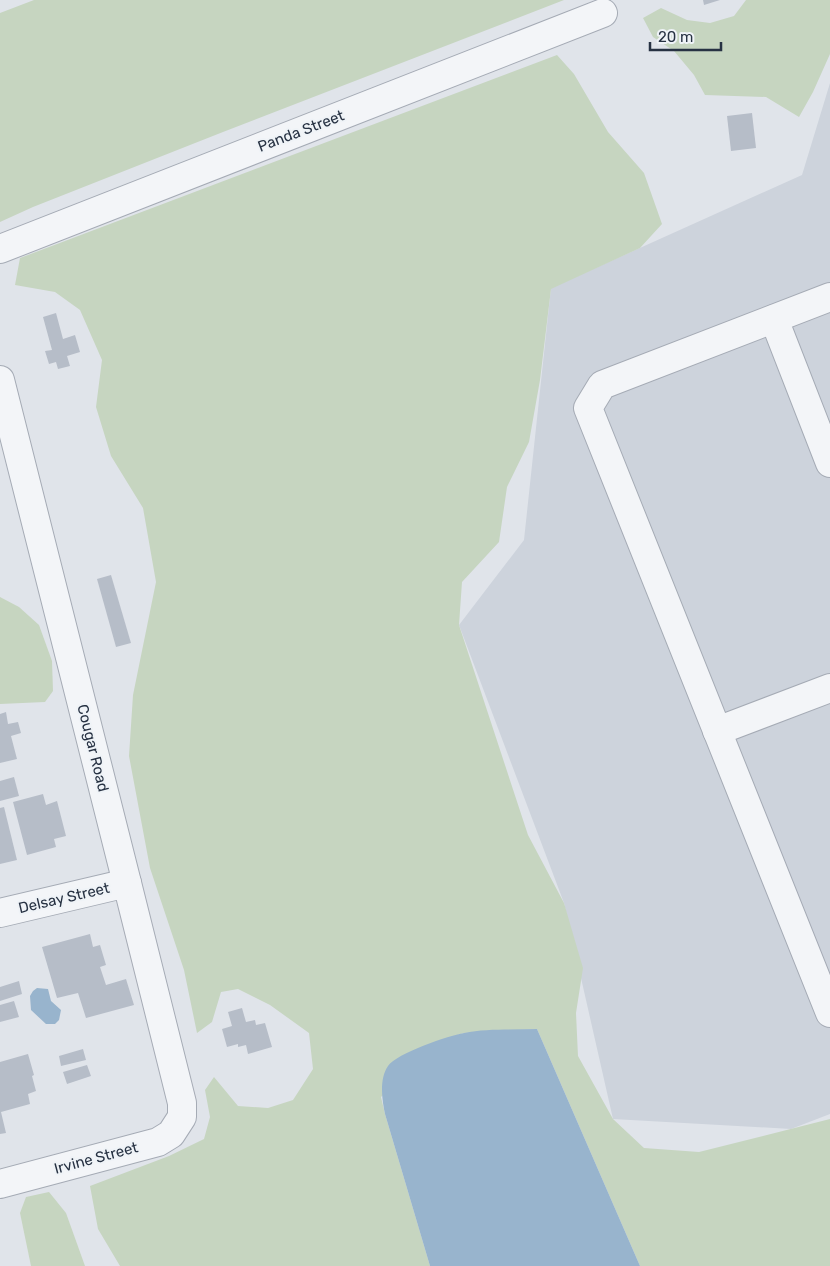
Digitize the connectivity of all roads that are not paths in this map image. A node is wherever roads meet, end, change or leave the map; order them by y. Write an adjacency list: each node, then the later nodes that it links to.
1 (603, 14): 2 (street, Panda Street)
2 (0, 250)
3 (830, 297): 4 (street)
4 (774, 319): 6 (street); 8 (street)
5 (0, 380): 9 (street, Cougar Road)
6 (830, 463)
7 (830, 688): 8 (street)
8 (717, 731): 11 (street)
9 (128, 882): 10 (street, Delsay Street); 12 (street, Cougar Road)
10 (0, 913)
11 (830, 1014)
12 (182, 1117): 13 (street, Irvine Street)
13 (0, 1184)

